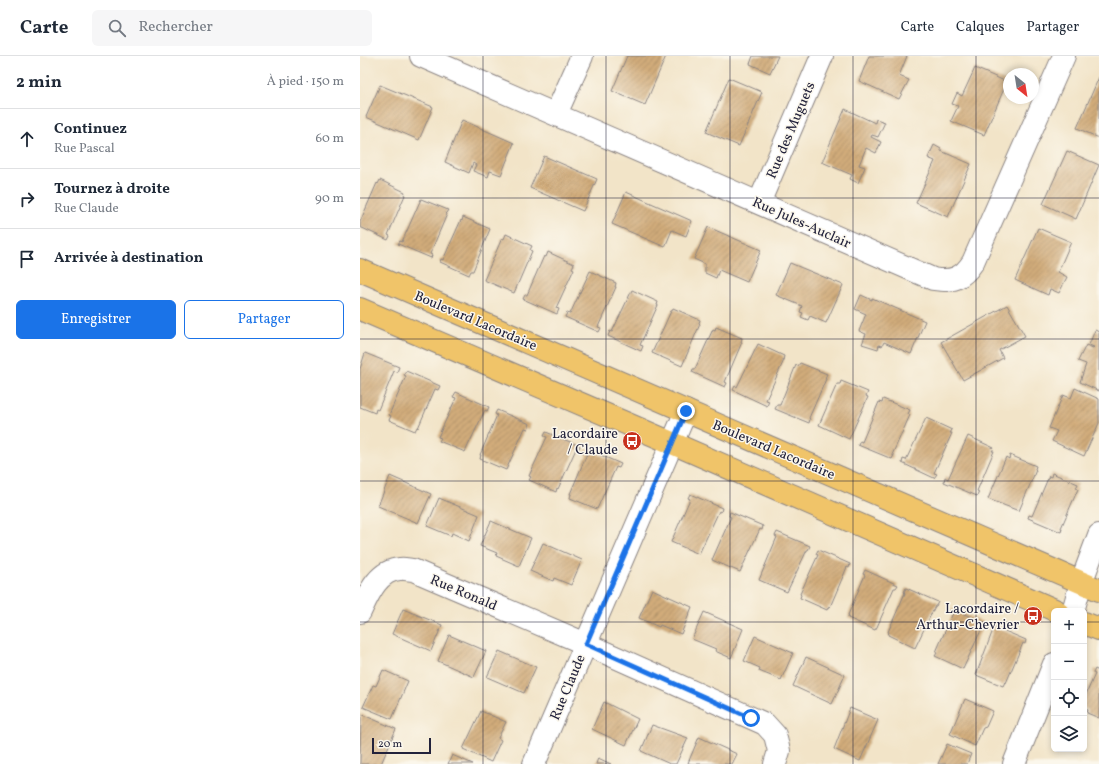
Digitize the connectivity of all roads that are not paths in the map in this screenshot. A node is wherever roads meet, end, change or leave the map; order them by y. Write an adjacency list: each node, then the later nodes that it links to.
1 (421, 56): 5 (street, Rue Jules-Auclair)
2 (582, 56): 5 (street)
3 (822, 56): 6 (street, Rue des Muguets)
4 (1064, 56): 6 (street, Rue Jules-Auclair)
5 (556, 114): 6 (street, Rue Jules-Auclair)
6 (759, 203)
7 (360, 270): 9 (main road, Boulevard Lacordaire)
8 (360, 309): 10 (main road)
9 (686, 411): 10 (street, Rue Claude); 12 (main road, Boulevard Lacordaire)
10 (672, 443): 13 (main road); 18 (street, Rue Claude)
11 (1099, 535): 12 (street)
12 (1090, 586): 14 (street)
13 (1051, 608)
14 (1075, 608)
15 (360, 612): 18 (street, Rue Ronald)
16 (1087, 624): 17 (main road)
17 (1099, 629)
18 (586, 644): 20 (street, Rue Claude); 21 (street, Rue Ronald)
19 (1051, 672): 22 (street)
20 (534, 764)
21 (775, 764)
22 (1014, 764)

